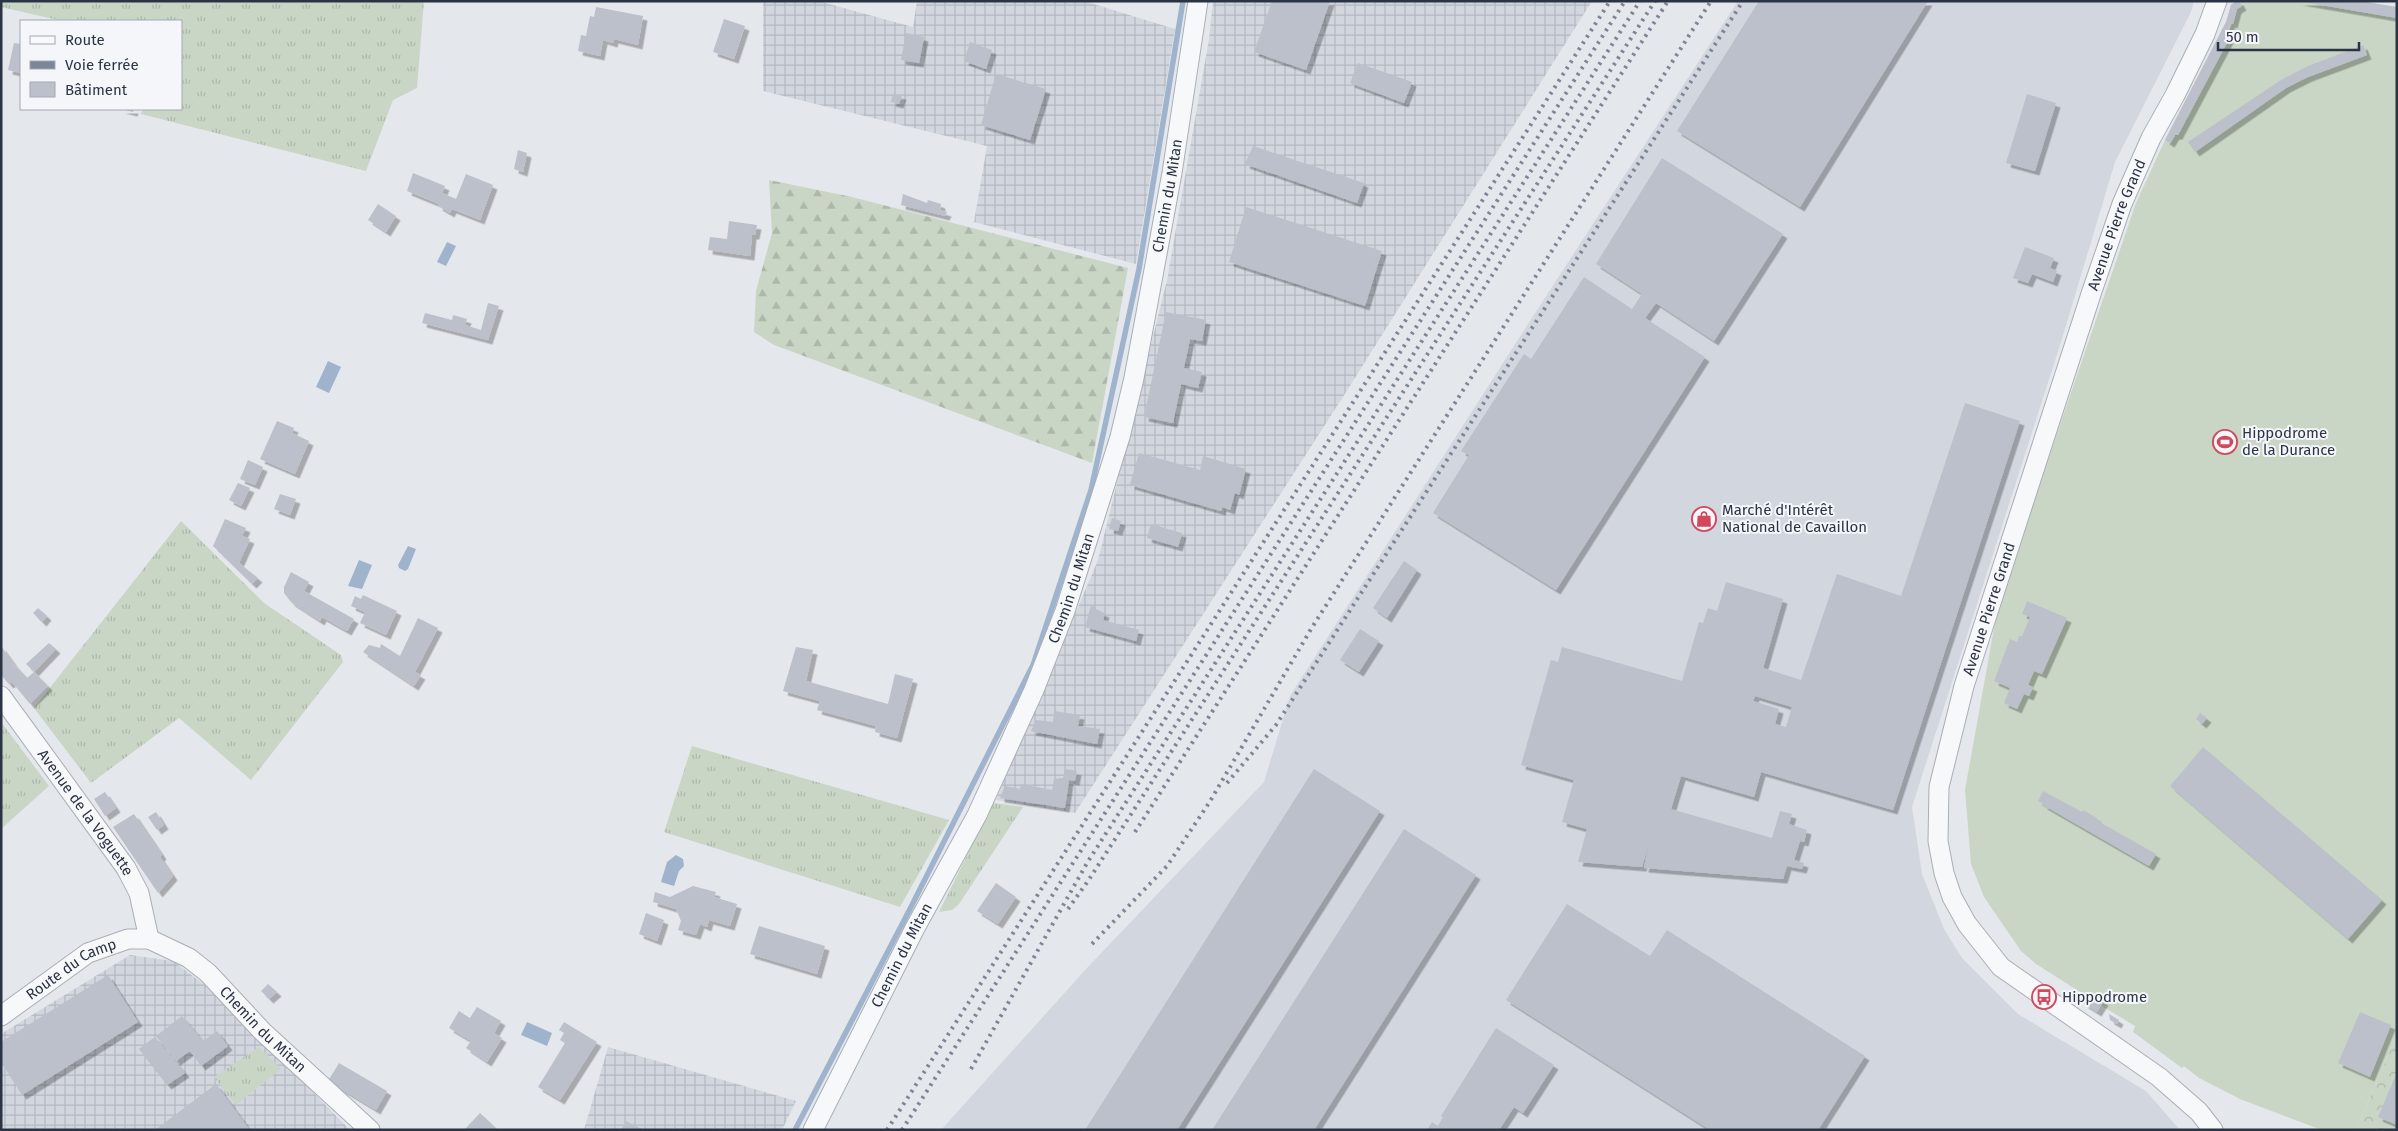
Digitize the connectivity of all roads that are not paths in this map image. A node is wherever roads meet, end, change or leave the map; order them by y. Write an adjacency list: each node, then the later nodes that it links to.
1 (1198, 1): 7 (street, Chemin du Mitan)
2 (2217, 1): 8 (street, Avenue Pierre Grand)
3 (1, 696): 4 (street, Avenue de la Voguette)
4 (149, 939): 5 (street, Route du Camp); 6 (street, Chemin du Mitan)
5 (1, 1016)
6 (370, 1130)
7 (813, 1130)
8 (2212, 1130)

